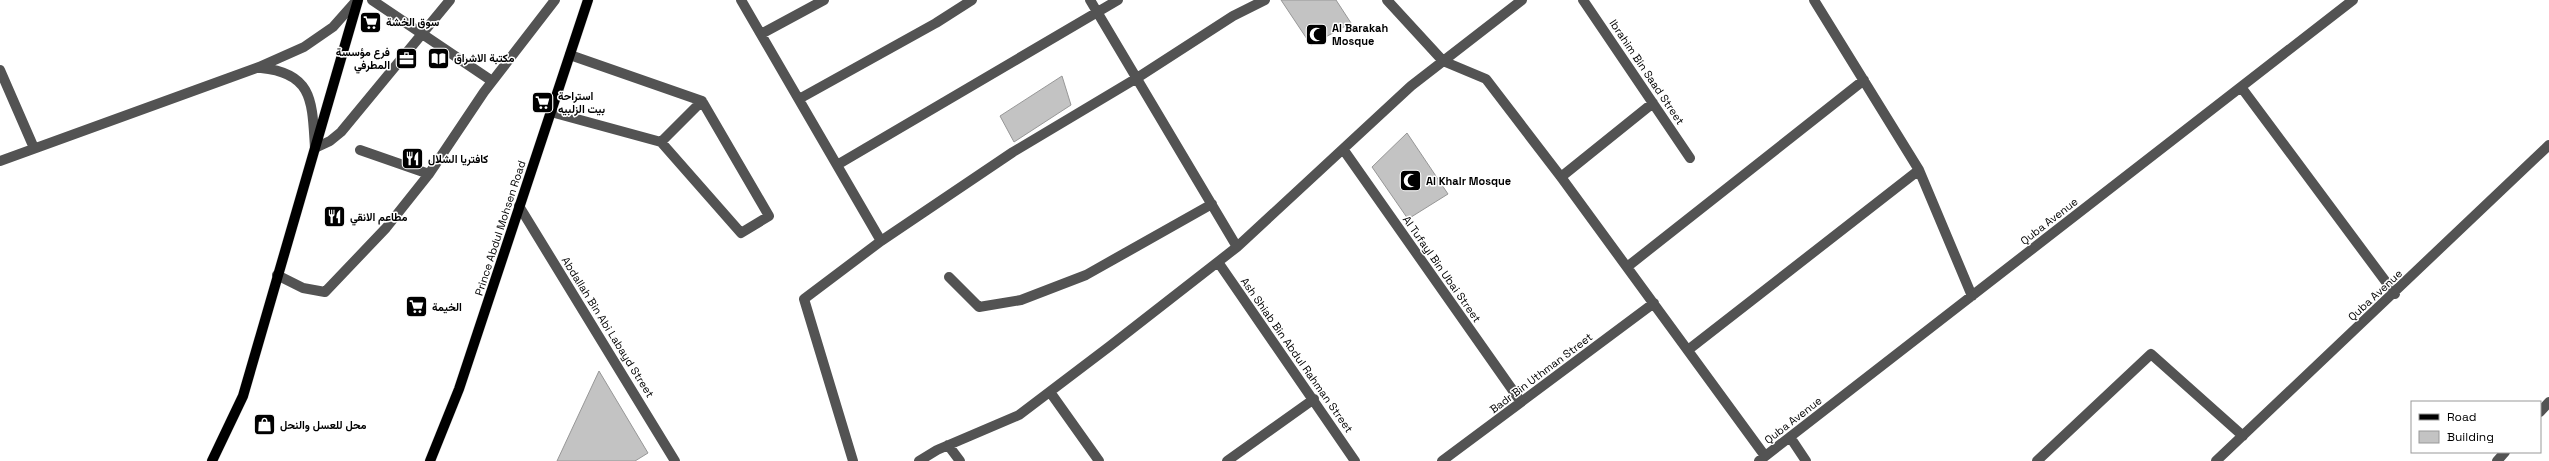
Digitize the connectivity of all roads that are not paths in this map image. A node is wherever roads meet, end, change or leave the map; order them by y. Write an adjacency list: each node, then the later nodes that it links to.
1 (357, 0): 22 (street); 34 (main road)
2 (372, 0): 18 (street)
3 (450, 0): 18 (street)
4 (555, 0): 26 (street)
5 (588, 0): 20 (main road, Prince Abdul Mohsen Road)
6 (741, 0): 19 (street)
7 (824, 0): 19 (street)
8 (972, 0): 28 (street)
9 (1090, 0): 17 (street)
10 (1118, 0): 17 (street)
11 (1266, 0): 24 (street)
12 (1387, 0): 21 (street)
13 (1522, 0): 21 (street)
14 (1583, 0): 30 (street, Ibrahim Bin Saad Street)
15 (1814, 0): 25 (street)
16 (2353, 0): 27 (street, Quba Avenue)
17 (1098, 13): 24 (street); 40 (street)
18 (422, 33): 26 (street); 34 (street)
19 (762, 34): 28 (street)
20 (570, 55): 29 (street); 31 (main road, Prince Abdul Mohsen Road)
21 (1443, 61): 35 (street); 43 (street)
22 (259, 67): 33 (street); 34 (street)
23 (0, 70): 33 (street)
24 (1137, 78): 44 (street); 46 (street)
25 (1864, 80): 41 (street); 49 (street)
26 (492, 81): 42 (street)
27 (2241, 87): 52 (street); 53 (street, Quba Avenue)
28 (799, 99): 40 (street)
29 (702, 101): 32 (street); 32 (street)
30 (1653, 103): 38 (street, Ibrahim Bin Saad Street); 43 (street)
31 (551, 112): 32 (street); 45 (main road, Prince Abdul Mohsen Road)
32 (660, 142)
33 (34, 148): 39 (street)
34 (315, 148): 50 (main road)
35 (1343, 149): 47 (street); 58 (street, Al Tufayl Bin Ubai Street)
36 (360, 150): 42 (street)
37 (2548, 150): 52 (street, Quba Avenue)
38 (1690, 158)
39 (0, 161)
40 (837, 165): 46 (street)
41 (1919, 170): 53 (street); 55 (street)
42 (429, 174): 50 (street)
43 (1561, 178): 49 (street)
44 (1212, 204): 47 (street); 51 (street)
45 (519, 206): 68 (main road, Prince Abdul Mohsen Road); 69 (street, Abdallah Bin Abi Labayd Street)
46 (881, 241): 70 (street)
47 (1237, 247): 48 (street)
48 (1218, 262): 56 (street); 57 (street, Ash Shiab Bin Abdul Rahman Street)
49 (1628, 267): 54 (street)
50 (277, 275): 67 (main road)
51 (949, 277)
52 (2395, 294): 61 (street, Quba Avenue)
53 (1972, 296): 62 (street, Quba Avenue)
54 (1654, 303): 55 (street); 58 (street, Badr Bin Uthman Street)
55 (1688, 350): 65 (street)
56 (1050, 392): 63 (street); 73 (street)
57 (1314, 399): 74 (street); 75 (street, Ash Shiab Bin Abdul Rahman Street)
58 (1521, 402): 76 (street, Badr Bin Uthman Street)
59 (2549, 402): 60 (street)
60 (2541, 411)
61 (2243, 436): 66 (street, Quba Avenue); 78 (street)
62 (1790, 437): 65 (street, Quba Avenue); 77 (street)
63 (948, 445): 71 (street); 72 (street)
64 (2504, 453): 79 (street)
65 (1762, 459)
66 (2223, 459)
67 (212, 461)
68 (430, 461)
69 (675, 461)
70 (853, 461)
71 (919, 461)
72 (960, 461)
73 (1099, 461)
74 (1227, 461)
75 (1355, 461)
76 (1442, 461)
77 (1806, 461)
78 (2038, 461)
79 (2497, 461)

